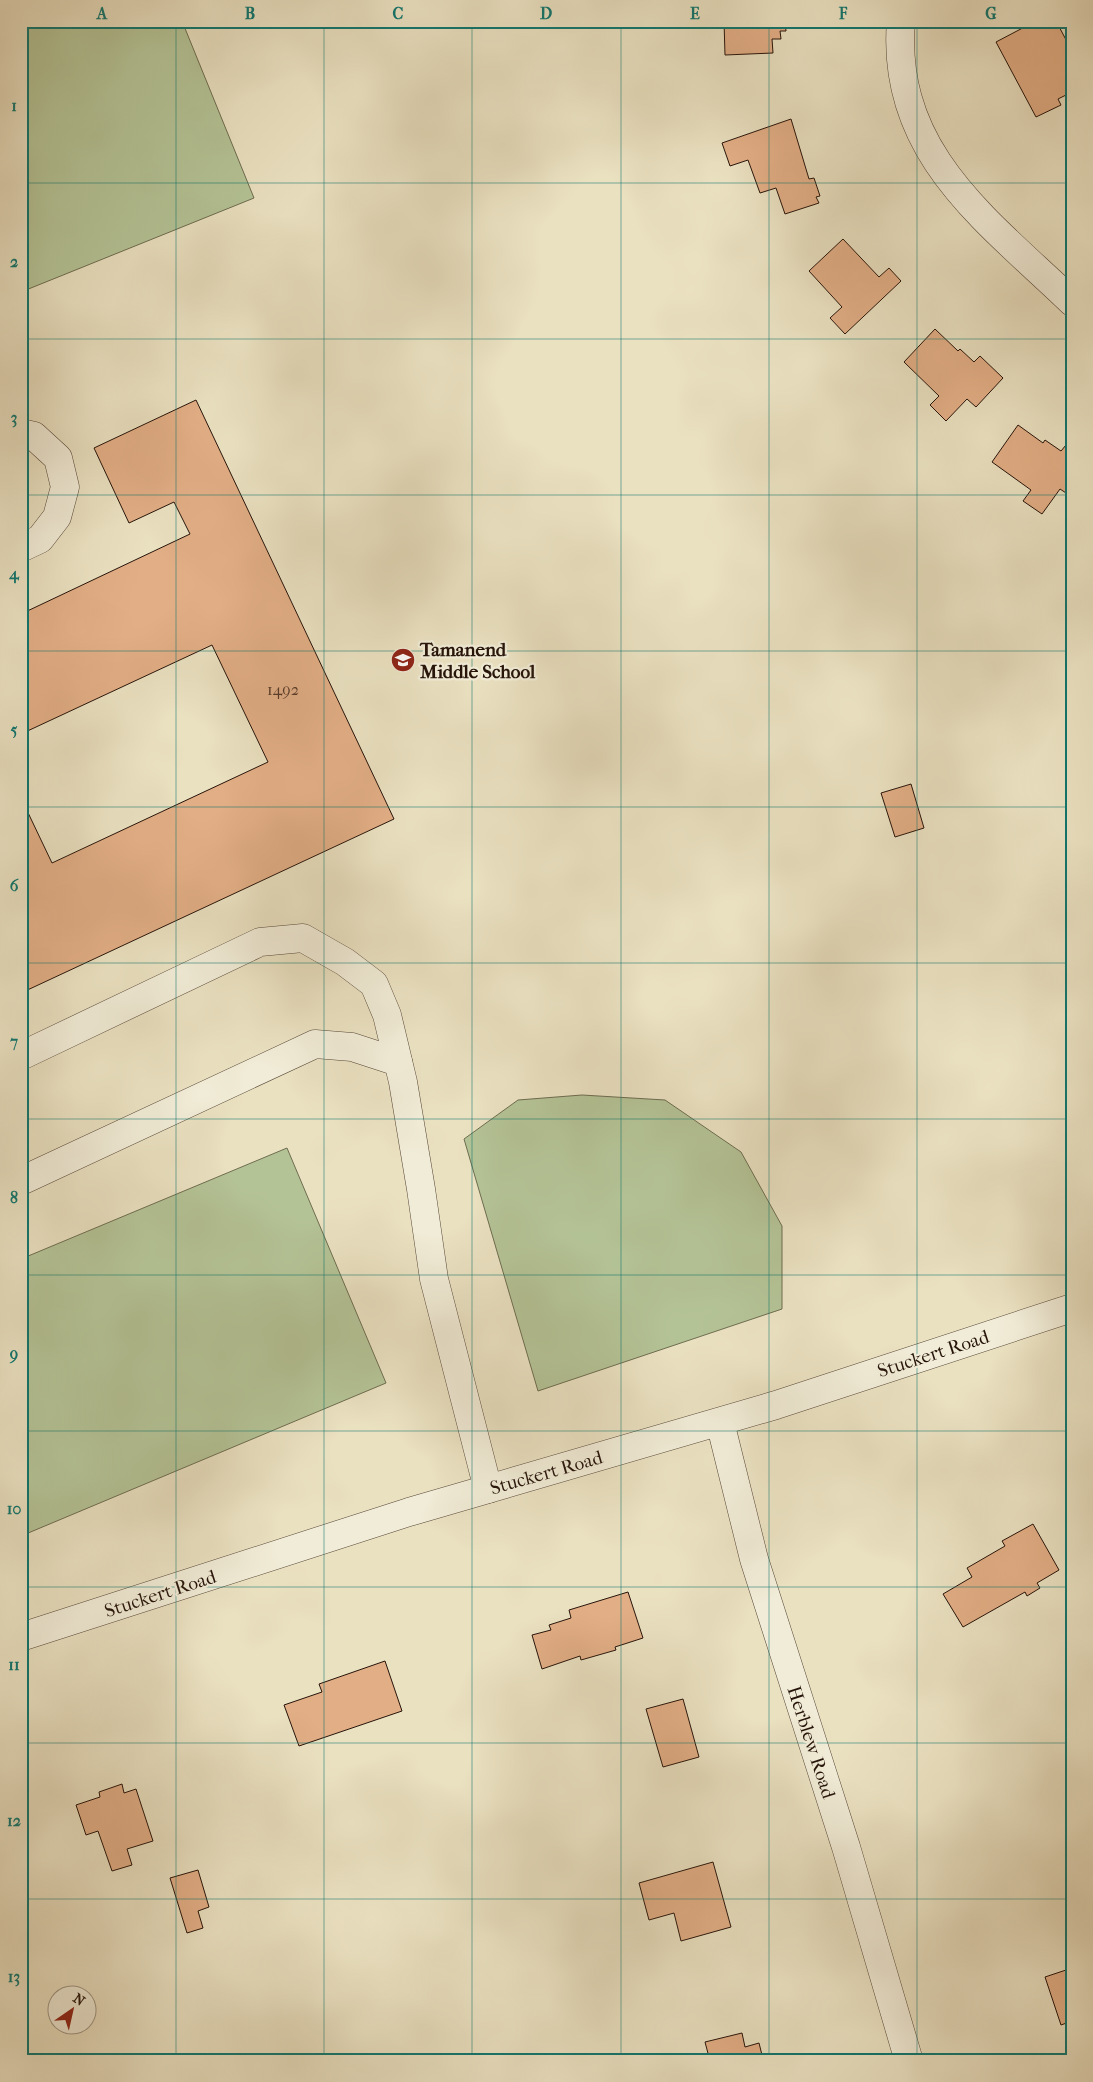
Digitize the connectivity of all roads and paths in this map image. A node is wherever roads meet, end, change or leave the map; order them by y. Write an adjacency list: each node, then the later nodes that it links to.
1 (901, 21): 2 (street)
2 (1072, 302)
3 (21, 433): 4 (street)
4 (21, 548)
5 (21, 1056): 6 (street)
6 (398, 1062): 7 (street); 10 (street)
7 (21, 1181)
8 (1072, 1308): 9 (street, Stuckert Road)
9 (720, 1422): 10 (street, Stuckert Road); 12 (street, Herblew Road)
10 (488, 1489): 11 (street, Stuckert Road)
11 (21, 1638)
12 (909, 2061)

